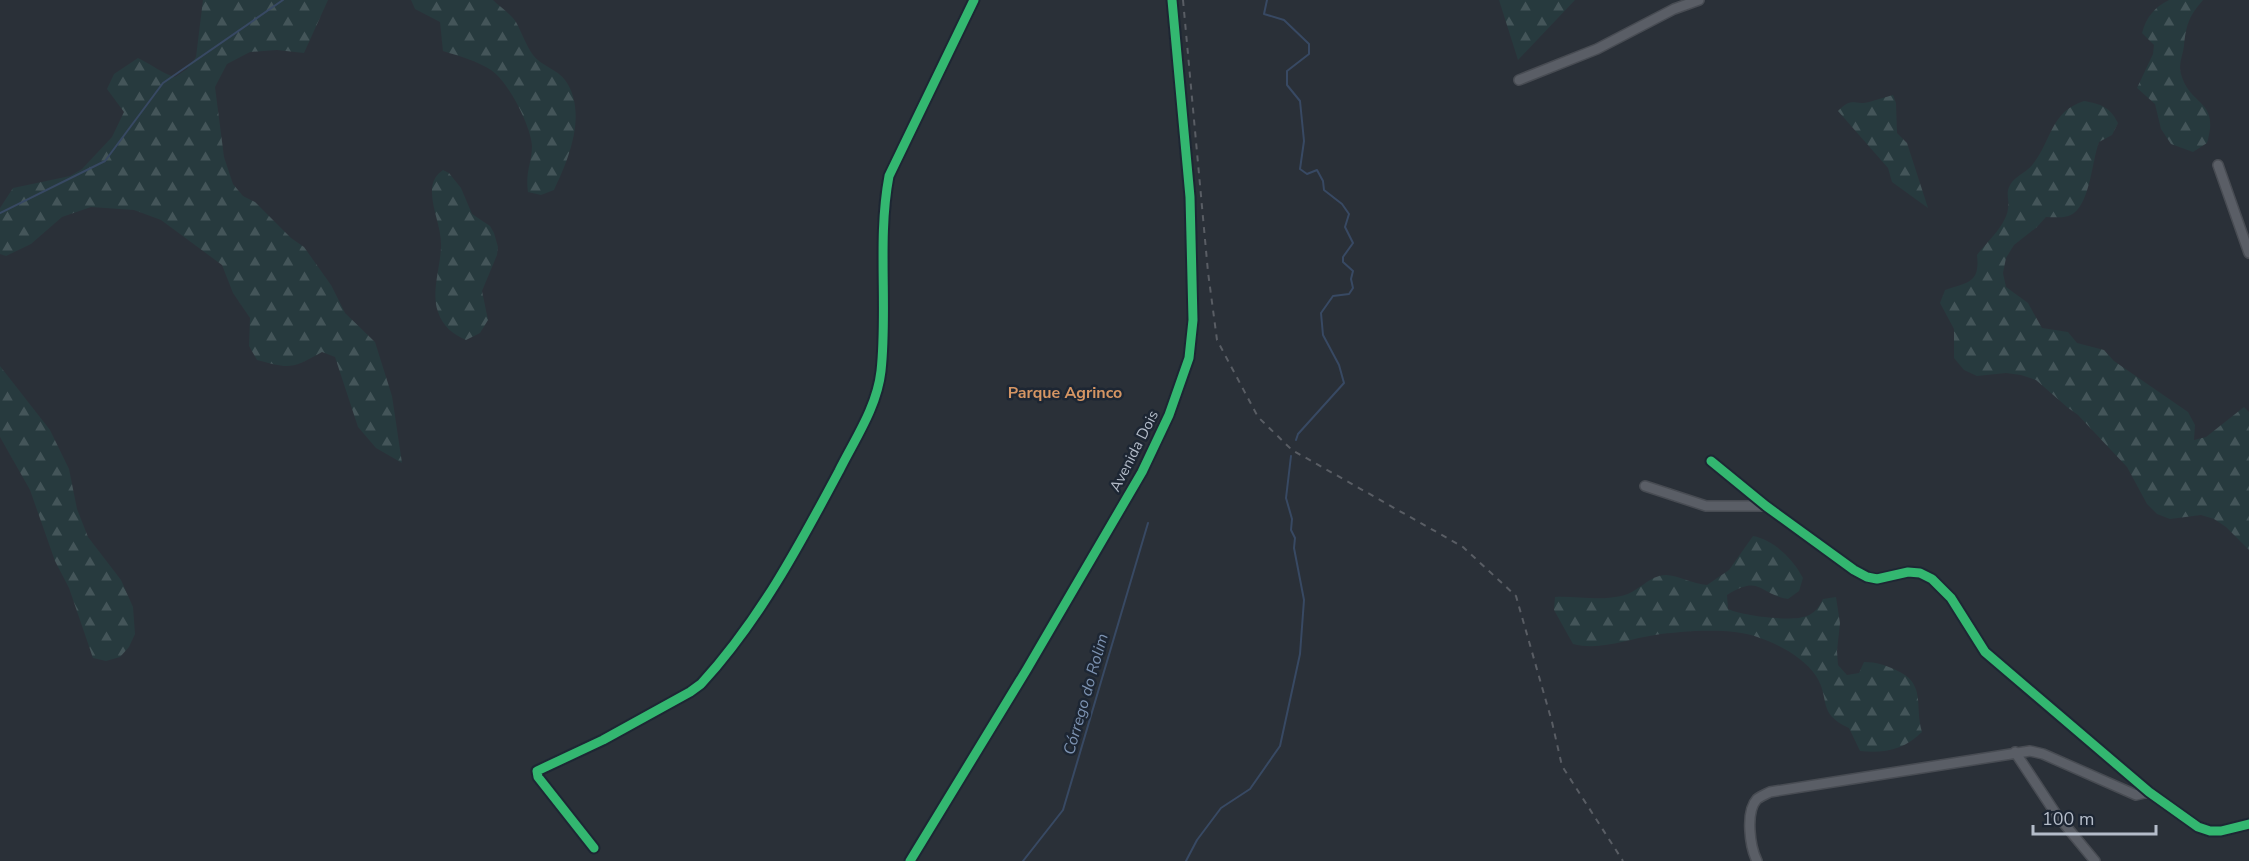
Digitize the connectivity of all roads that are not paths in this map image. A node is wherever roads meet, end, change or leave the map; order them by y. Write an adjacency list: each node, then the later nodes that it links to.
1 (974, 0): 13 (street)
2 (1172, 0): 14 (street, Avenida Dois)
3 (1699, 0): 4 (street)
4 (1519, 80)
5 (2218, 165): 6 (street)
6 (2249, 253)
7 (1711, 461): 9 (street)
8 (1646, 486): 9 (street)
9 (1766, 506): 11 (street)
10 (2015, 752): 11 (street); 15 (street); 16 (street)
11 (2149, 792): 12 (street)
12 (2249, 824)
13 (594, 848)
14 (910, 861)
15 (1757, 861)
16 (2095, 861)

